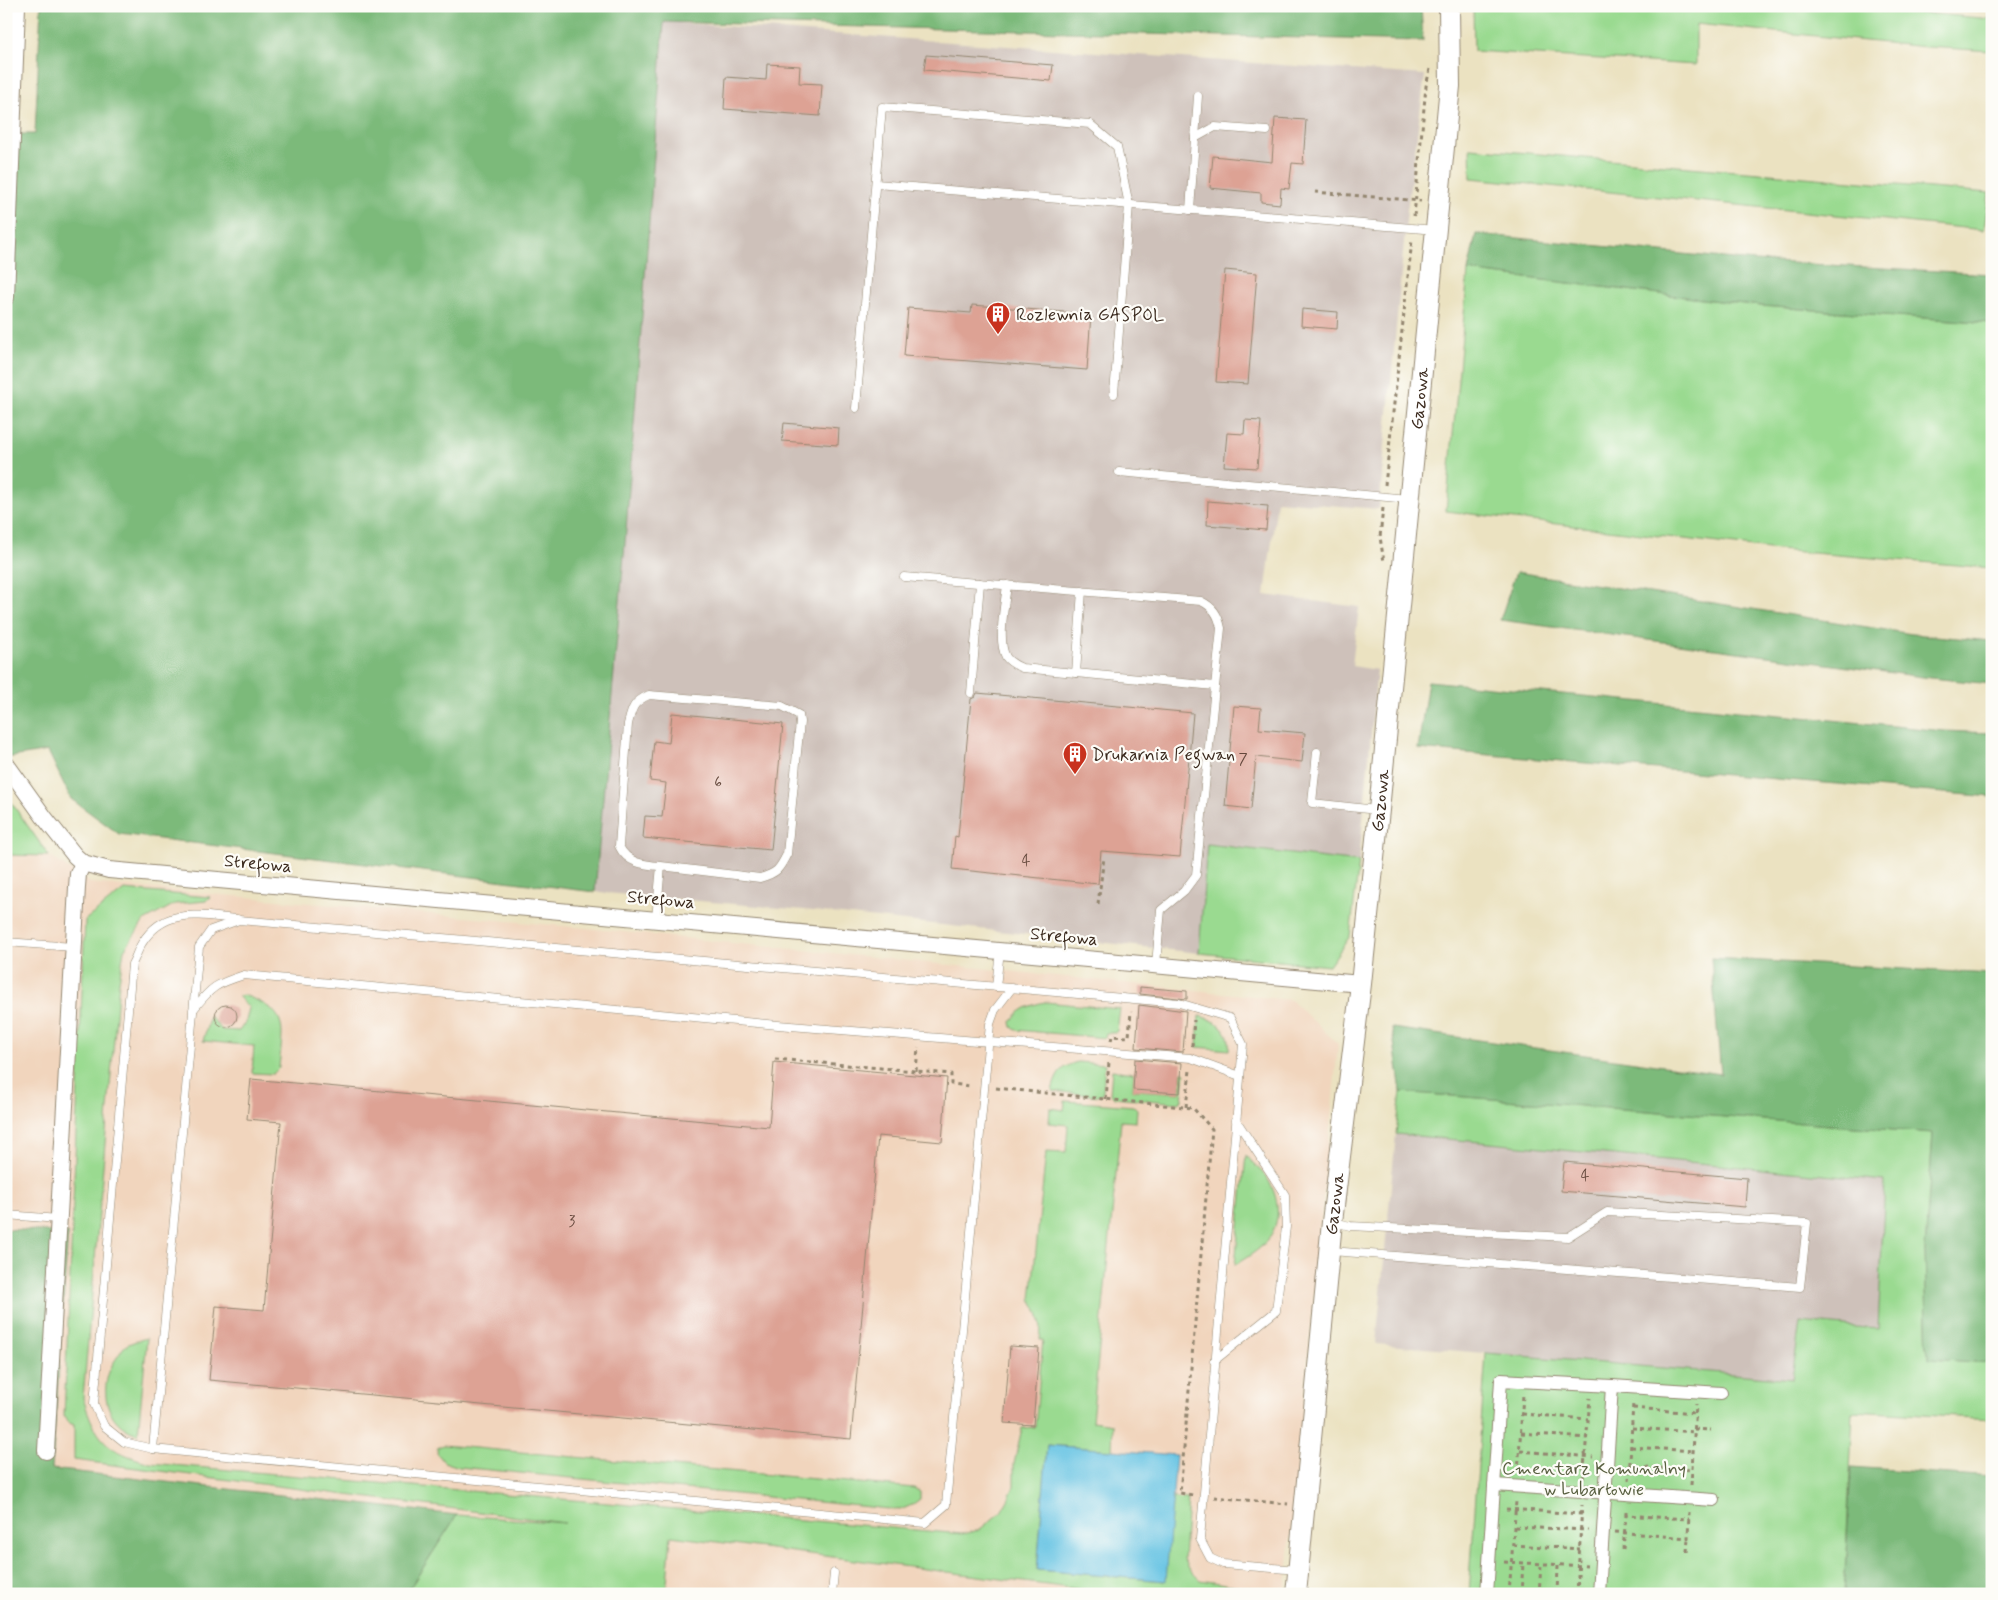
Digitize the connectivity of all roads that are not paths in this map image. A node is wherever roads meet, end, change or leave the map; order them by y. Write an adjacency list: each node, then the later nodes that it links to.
1 (17, 6): 3 (street)
2 (1449, 6): 11 (street, Gazowa)
3 (10, 88): 7 (street)
4 (1198, 96): 6 (lane)
5 (1267, 131): 6 (lane)
6 (1195, 138): 10 (lane)
7 (9, 169): 12 (street)
8 (876, 184): 9 (lane); 9 (lane); 14 (lane)
9 (1129, 205): 10 (lane); 13 (lane)
10 (1190, 210): 11 (lane)
11 (1436, 230): 16 (street, Gazowa)
12 (6, 296)
13 (1114, 394)
14 (856, 408)
15 (1119, 472): 16 (lane)
16 (1410, 499): 26 (street, Gazowa)
17 (904, 576): 18 (lane)
18 (980, 583): 19 (lane); 23 (lane)
19 (1007, 585): 20 (lane); 21 (lane)
20 (1082, 591): 21 (lane); 22 (lane)
21 (1076, 673): 22 (lane)
22 (1215, 686): 34 (lane)
23 (971, 693)
24 (1317, 752): 26 (lane)
25 (6, 764): 27 (street)
26 (1379, 810): 35 (street, Gazowa)
27 (83, 863): 29 (street, Strefowa); 32 (street)
28 (661, 866): 28 (lane); 29 (lane)
29 (656, 919): 33 (street, Strefowa)
30 (238, 920): 36 (lane); 38 (lane); 49 (lane)
31 (6, 942): 32 (lane)
32 (73, 947): 43 (street)
33 (1000, 950): 34 (street, Strefowa); 36 (lane)
34 (1156, 964): 35 (street, Strefowa)
35 (1362, 984): 44 (street, Gazowa)
36 (996, 987): 37 (lane)
37 (1012, 988): 39 (lane); 40 (lane)
38 (194, 1010): 39 (lane); 49 (lane)
39 (988, 1043): 40 (lane); 49 (lane)
40 (1240, 1076): 41 (lane)
41 (1236, 1120): 46 (lane); 46 (lane)
42 (6, 1215): 43 (lane)
43 (59, 1219): 50 (street)
44 (1332, 1222): 45 (street, Gazowa); 45 (lane)
45 (1329, 1252): 54 (street, Gazowa)
46 (1214, 1362): 54 (lane)
47 (1612, 1386): 48 (street); 51 (street); 52 (street)
48 (1721, 1393)
49 (153, 1449)
50 (46, 1451)
51 (1494, 1486): 52 (street); 58 (street)
52 (1604, 1493): 53 (street); 59 (street)
53 (1714, 1500)
54 (1298, 1570): 57 (street, Gazowa)
55 (834, 1573): 56 (lane)
56 (832, 1594)
57 (1296, 1594)
58 (1486, 1594)
59 (1599, 1594)

